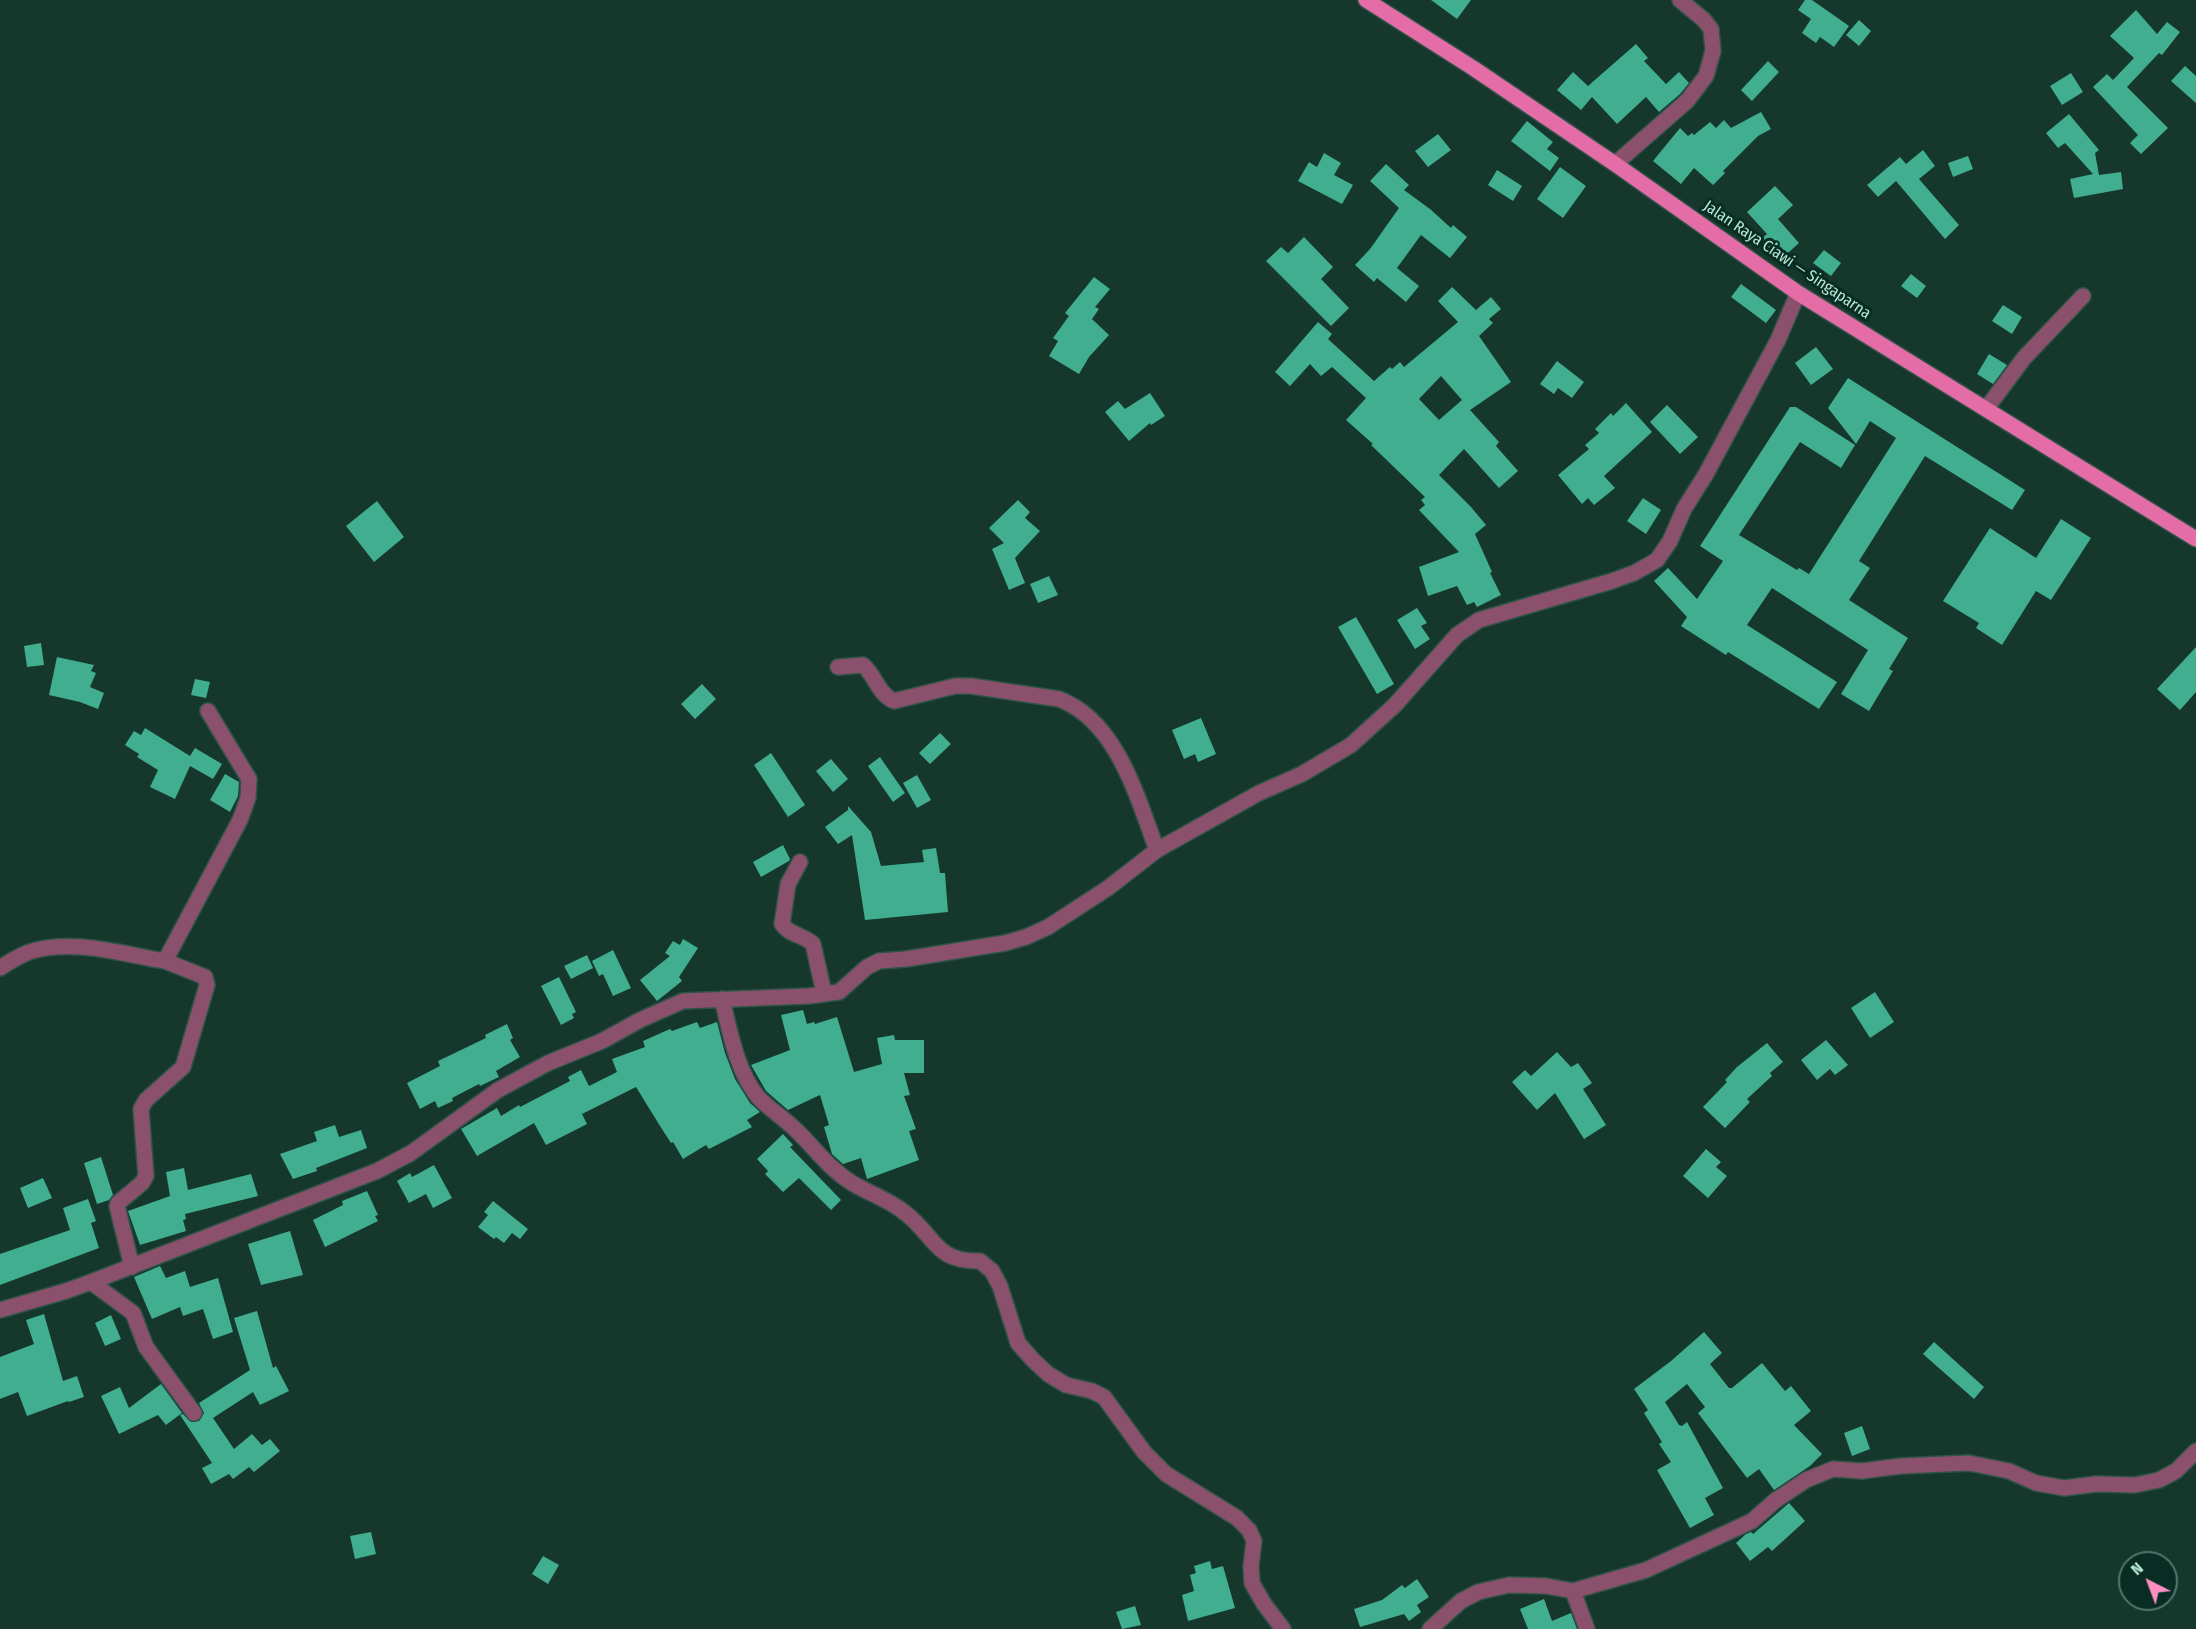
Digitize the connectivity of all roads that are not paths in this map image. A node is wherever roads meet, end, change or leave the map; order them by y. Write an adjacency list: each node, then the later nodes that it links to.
1 (1366, 0): 3 (main road, Jalan Raya Ciawi — Singaparna)
2 (1680, 0): 3 (street)
3 (1615, 164): 4 (main road, Jalan Raya Ciawi — Singaparna)
4 (1798, 293): 6 (main road, Jalan Raya Ciawi — Singaparna); 10 (street)
5 (2083, 296): 6 (street)
6 (1986, 409): 7 (main road, Jalan Raya Ciawi — Singaparna)
7 (2196, 539)
8 (838, 667): 10 (street)
9 (208, 711): 12 (street)
10 (1157, 850): 14 (street)
11 (800, 862): 14 (street)
12 (165, 961): 13 (street); 16 (street)
13 (0, 968)
14 (824, 993): 15 (street)
15 (722, 999): 16 (street); 22 (street)
16 (132, 1267): 17 (street)
17 (91, 1282): 18 (street); 19 (street)
18 (0, 1310)
19 (194, 1413)
20 (2196, 1451): 21 (street)
21 (1573, 1591): 23 (street); 24 (street)
22 (1283, 1629)
23 (1430, 1629)
24 (1587, 1629)

